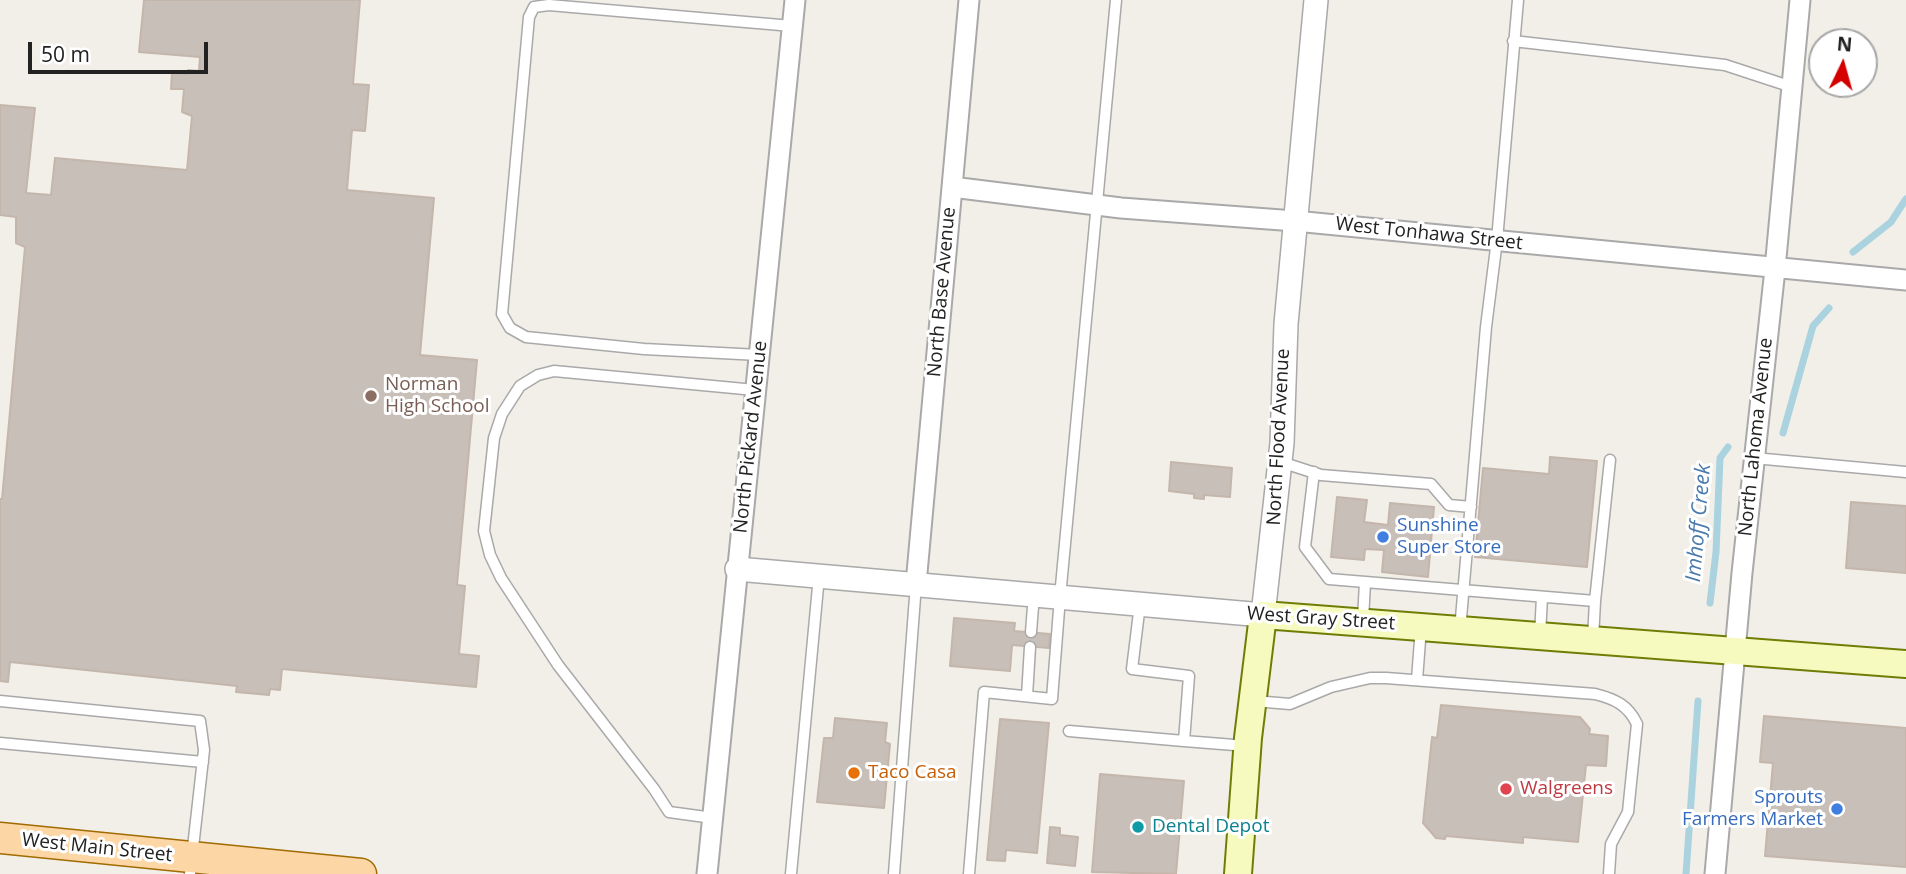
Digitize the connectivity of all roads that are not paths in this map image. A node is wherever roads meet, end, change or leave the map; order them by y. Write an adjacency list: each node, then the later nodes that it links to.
1 (795, 0): 7 (street, North Pickard Avenue)
2 (970, 0): 10 (street, North Base Avenue)
3 (1116, 0): 11 (lane)
4 (1316, 0): 12 (street, North Flood Avenue)
5 (1518, 0): 8 (lane)
6 (1800, 0): 9 (street, North Lahoma Avenue)
7 (792, 26): 16 (street, North Pickard Avenue); 16 (lane)
8 (1513, 41): 9 (lane); 13 (lane)
9 (1792, 87): 14 (street, North Lahoma Avenue)
10 (952, 187): 11 (street, West Tonhawa Street); 27 (street, North Base Avenue)
11 (1097, 205): 12 (street, West Tonhawa Street); 30 (lane)
12 (1295, 221): 13 (street, West Tonhawa Street); 20 (street, North Flood Avenue)
13 (1497, 240): 14 (street, West Tonhawa Street); 23 (lane)
14 (1775, 269): 15 (street, West Tonhawa Street); 18 (street, North Lahoma Avenue)
15 (1906, 280)
16 (759, 355): 17 (street, North Pickard Avenue)
17 (755, 390): 24 (street, North Pickard Avenue); 53 (lane)
18 (1754, 458): 22 (lane); 42 (street, North Lahoma Avenue)
19 (1610, 460): 32 (lane)
20 (1280, 462): 21 (lane); 34 (street, North Flood Avenue)
21 (1314, 472): 23 (lane); 26 (lane)
22 (1906, 472)
23 (1471, 507): 28 (lane)
24 (737, 569): 25 (street, West Gray Street); 53 (street, North Pickard Avenue)
25 (819, 576): 27 (street, West Gray Street); 58 (lane)
26 (1365, 582): 28 (lane); 35 (lane)
27 (916, 584): 29 (street, West Gray Street); 59 (lane)
28 (1464, 592): 31 (lane); 37 (lane)
29 (1034, 594): 30 (street, West Gray Street); 38 (lane)
30 (1060, 597): 33 (street, West Gray Street); 45 (lane)
31 (1542, 597): 32 (lane); 39 (lane)
32 (1595, 601): 40 (lane)
33 (1140, 604): 34 (street, West Gray Street); 49 (lane)
34 (1263, 615): 35 (main road, West Gray Street); 47 (main road, North Flood Avenue)
35 (1362, 622): 36 (main road, West Gray Street)
36 (1421, 627): 37 (main road, West Gray Street); 44 (lane)
37 (1460, 630): 39 (main road, West Gray Street)
38 (1031, 632)
39 (1540, 636): 40 (main road, West Gray Street)
40 (1593, 640): 42 (main road, West Gray Street)
41 (1031, 647): 45 (lane)
42 (1735, 652): 43 (main road, West Gray Street); 63 (street, North Lahoma Avenue)
43 (1906, 664)
44 (1417, 680): 47 (lane); 62 (lane)
45 (1027, 696): 60 (lane)
46 (0, 701): 52 (lane)
47 (1252, 701): 51 (main road, North Flood Avenue)
48 (1069, 731): 49 (lane)
49 (1184, 741): 51 (lane)
50 (0, 743): 52 (lane)
51 (1248, 746): 61 (main road, North Flood Avenue)
52 (203, 762): 55 (lane)
53 (713, 818): 57 (street, North Pickard Avenue)
54 (0, 838): 55 (main road, West Main Street)
55 (191, 866): 56 (main road, West Main Street)
56 (361, 874)
57 (707, 874)
58 (791, 874)
59 (894, 874)
60 (969, 874)
61 (1238, 874)
62 (1609, 874)
63 (1715, 874)

